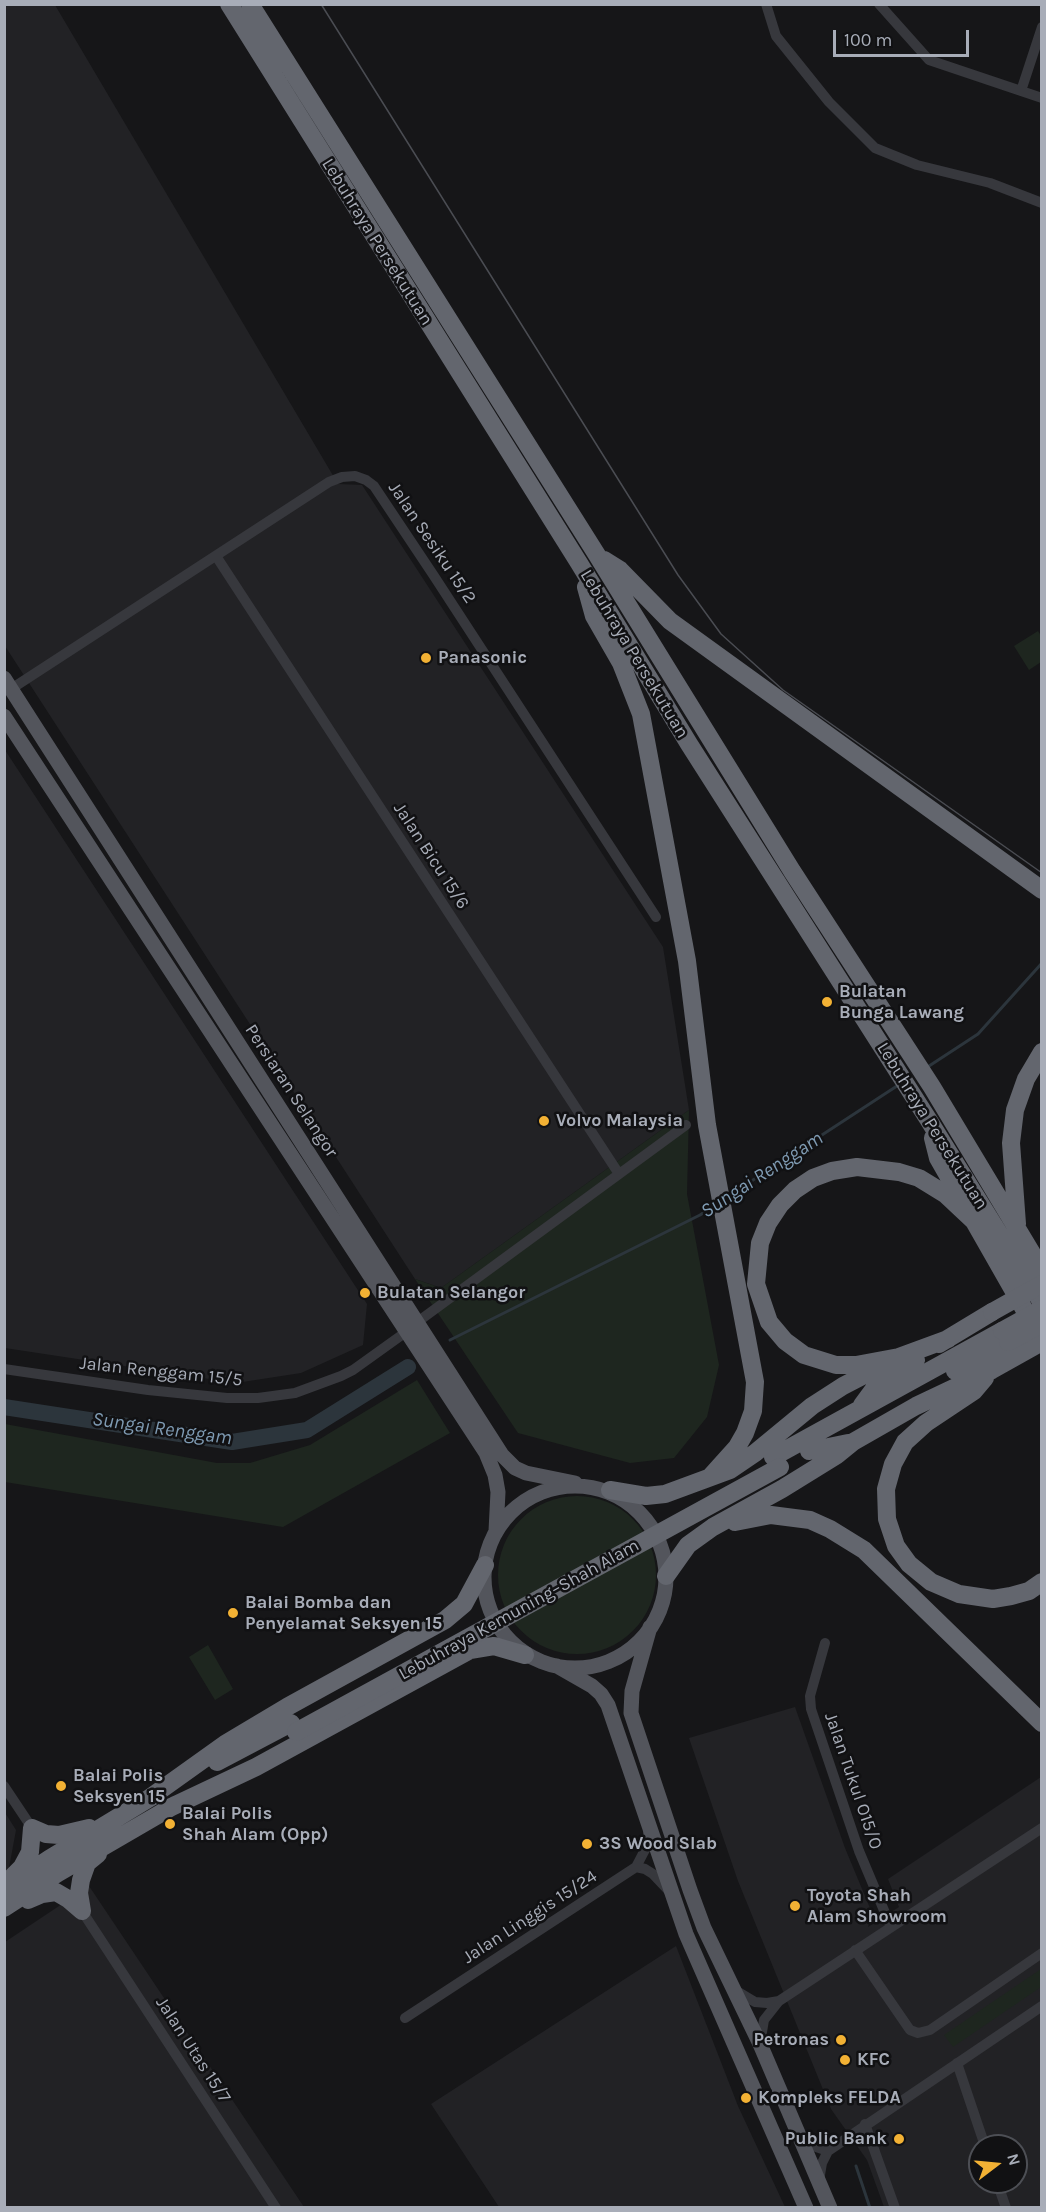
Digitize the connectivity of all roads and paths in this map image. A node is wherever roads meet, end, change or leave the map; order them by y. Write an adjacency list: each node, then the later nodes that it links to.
1 (229, 4): 11 (highway, Lebuhraya Persekutuan)
2 (250, 4): 9 (highway, Lebuhraya Persekutuan)
3 (766, 4): 8 (street)
4 (883, 6): 6 (street)
5 (1041, 27): 6 (street)
6 (1021, 91): 7 (street)
7 (1041, 98)
8 (1041, 203)
9 (597, 555): 14 (highway); 21 (highway, Lebuhraya Persekutuan)
10 (216, 556): 12 (street, Jalan Sesiku 15/2); 15 (street, Jalan Sesiku 15/2); 19 (street, Jalan Bicu 15/6)
11 (579, 563): 17 (highway, Lebuhraya Persekutuan); 38 (highway)
12 (8, 684): 27 (main road, Persiaran Selangor)
13 (4, 716): 27 (main road, Persiaran Selangor)
14 (1041, 890)
15 (656, 917)
16 (1041, 1052): 21 (highway)
17 (928, 1119): 20 (highway); 24 (highway, Lebuhraya Persekutuan)
18 (686, 1125): 19 (street)
19 (620, 1174): 27 (street)
20 (978, 1225): 30 (highway); 31 (highway)
21 (1017, 1227): 22 (highway, Lebuhraya Persekutuan)
22 (1041, 1270)
23 (1041, 1284): 29 (highway, bridge)
24 (1041, 1303)
25 (1041, 1309): 28 (highway, Lebuhraya Kemuning–Shah Alam, bridge)
26 (1041, 1324): 28 (highway, Lebuhraya Kemuning–Shah Alam, bridge)
27 (411, 1328): 32 (street, Jalan Renggam 15/5); 39 (main road, Persiaran Selangor); 42 (main road, Persiaran Selangor)
28 (1005, 1337): 34 (highway, Lebuhraya Kemuning–Shah Alam); 36 (highway, Lebuhraya Kemuning–Shah Alam)
29 (948, 1339): 31 (highway); 34 (highway)
30 (1041, 1341): 33 (highway)
31 (899, 1357): 38 (highway)
32 (4, 1369)
33 (992, 1370): 35 (highway); 45 (highway)
34 (857, 1411): 37 (highway, Lebuhraya Kemuning–Shah Alam)
35 (853, 1442): 36 (highway); 41 (highway)
36 (809, 1451): 37 (highway, Lebuhraya Kemuning–Shah Alam)
37 (777, 1462): 51 (highway, Lebuhraya Kemuning–Shah Alam)
38 (710, 1477): 40 (highway)
39 (575, 1483): 40 (main road); 42 (main road)
40 (610, 1490): 44 (main road)
41 (713, 1527): 44 (highway); 50 (highway)
42 (496, 1532): 43 (main road)
43 (485, 1565): 48 (main road); 53 (highway)
44 (666, 1576): 46 (main road)
45 (1041, 1582)
46 (650, 1627): 49 (main road); 68 (main road)
47 (825, 1642): 65 (street, Jalan Tukul O15/O)
48 (525, 1654): 49 (main road); 54 (highway)
49 (557, 1666): 56 (main road)
50 (1041, 1723)
51 (293, 1727): 53 (highway, Lebuhraya Kemuning–Shah Alam); 54 (highway, Lebuhraya Kemuning–Shah Alam)
52 (4, 1786): 57 (street)
53 (148, 1799): 55 (highway, Lebuhraya Kemuning–Shah Alam)
54 (165, 1810): 59 (highway, Lebuhraya Kemuning–Shah Alam)
55 (108, 1823): 57 (highway); 61 (highway, Lebuhraya Kemuning–Shah Alam)
56 (648, 1823): 60 (street); 62 (main road)
57 (32, 1828): 61 (highway)
58 (1041, 1828): 65 (street)
59 (110, 1843): 63 (highway, Lebuhraya Kemuning–Shah Alam); 64 (highway)
60 (636, 1867): 62 (street); 71 (street, Jalan Linggis 15/24)
61 (4, 1887)
62 (670, 1892): 80 (main road)
63 (4, 1909): 64 (highway)
64 (81, 1911): 79 (street, Jalan Utas 15/7)
65 (891, 1927): 66 (street)
66 (855, 1950): 67 (street); 69 (street)
67 (1041, 1953)
68 (734, 1989): 69 (street); 72 (main road)
69 (779, 2001): 72 (street)
70 (1041, 2006): 73 (street)
71 (405, 2018)
72 (760, 2044): 76 (main road)
73 (957, 2063): 74 (street); 75 (street)
74 (865, 2124): 77 (street); 82 (street)
75 (981, 2134)
76 (800, 2136): 77 (street); 78 (main road)
77 (828, 2151): 78 (street)
78 (819, 2181): 81 (main road)
79 (276, 2208)
80 (806, 2208)
81 (830, 2208)
82 (895, 2208)

